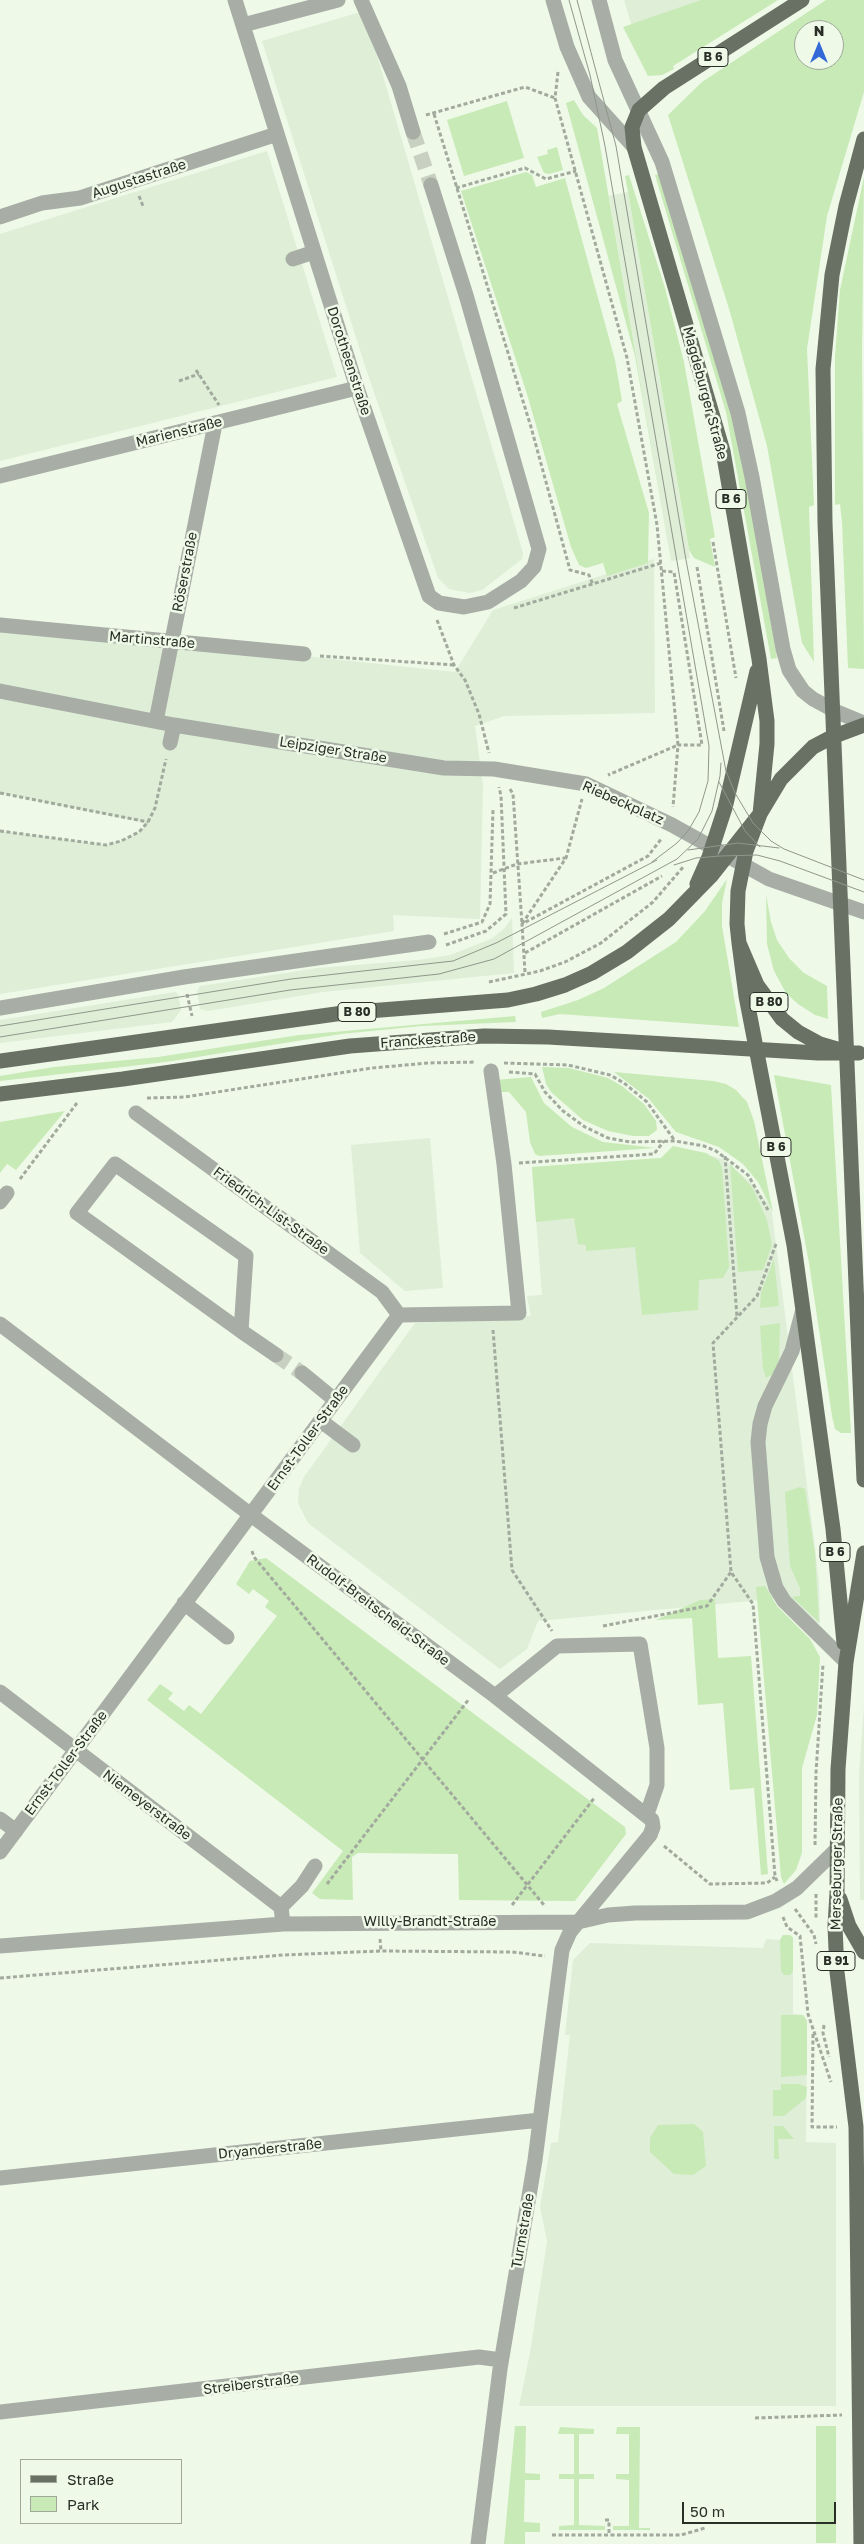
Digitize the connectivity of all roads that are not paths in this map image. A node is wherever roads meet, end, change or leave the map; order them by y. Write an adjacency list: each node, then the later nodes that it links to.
1 (236, 0): 7 (street, Dorotheenstraße)
2 (338, 0): 7 (street)
3 (361, 0): 9 (street)
4 (553, 0): 12 (street, Magdeburger Straße)
5 (598, 0): 8 (street, Magdeburger Straße)
6 (802, 0): 8 (main road, B 6)
7 (243, 25): 10 (street, Dorotheenstraße)
8 (639, 110): 12 (main road, B 6); 26 (street, Magdeburger Straße)
9 (411, 126)
10 (277, 134): 14 (street, Augustastraße); 15 (street, Dorotheenstraße)
11 (864, 139): 51 (main road)
12 (634, 147): 23 (main road, Magdeburger Straße / B 6)
13 (431, 185): 17 (street, Dorotheenstraße)
14 (0, 217)
15 (314, 252): 16 (street); 17 (street, Dorotheenstraße)
16 (293, 259)
17 (357, 388): 18 (street, Marienstraße)
18 (222, 422): 19 (street, Marienstraße); 21 (street, Röserstraße)
19 (0, 476)
20 (0, 625): 21 (street, Martinstraße)
21 (171, 642): 22 (street, Martinstraße); 25 (street, Röserstraße)
22 (304, 654)
23 (759, 659): 30 (main road, Magdeburger Straße / B 6); 31 (main road, B 80)
24 (0, 691): 25 (street, Leipziger Straße)
25 (156, 721): 27 (street, Leipziger Straße)
26 (864, 724): 30 (main road, B 80)
27 (174, 725): 28 (street); 29 (street, Leipziger Straße)
28 (170, 743)
29 (494, 769): 32 (street, Riebeckplatz)
30 (758, 817): 31 (main road, B 80); 34 (main road, B 6)
31 (705, 877): 38 (main road, B 80)
32 (864, 912)
33 (429, 942): 35 (street)
34 (739, 943): 36 (main road, B 6); 37 (main road, B 80)
35 (0, 1008)
36 (755, 1049): 37 (main road, Franckestraße / B 80); 40 (main road, Franckestraße / B 80); 42 (main road, B 6)
37 (862, 1053)
38 (0, 1061)
39 (490, 1065): 43 (street)
40 (0, 1094)
41 (136, 1113): 43 (street, Friedrich-List-Straße)
42 (802, 1313): 56 (main road, B 6); 56 (street)
43 (400, 1315): 48 (street, Ernst-Toller-Straße)
44 (0, 1324): 52 (street, Rudolf-Breitscheid-Straße)
45 (241, 1331): 45 (street); 46 (street)
46 (276, 1355)
47 (302, 1373): 48 (street)
48 (336, 1400): 49 (street, Ernst-Toller-Straße)
49 (321, 1421): 50 (street); 52 (street, Ernst-Toller-Straße)
50 (353, 1445)
51 (864, 1480)
52 (251, 1515): 54 (street, Ernst-Toller-Straße); 58 (street, Rudolf-Breitscheid-Straße)
53 (864, 1553): 56 (main road)
54 (184, 1603): 55 (street); 59 (street, Ernst-Toller-Straße)
55 (227, 1637)
56 (846, 1662): 63 (main road, Merseburger Straße)
57 (0, 1692): 59 (street, Niemeyerstraße)
58 (495, 1696): 60 (street, Rudolf-Breitscheid-Straße); 60 (street)
59 (75, 1750): 62 (street, Ernst-Toller-Straße); 67 (street, Niemeyerstraße)
60 (647, 1814): 68 (street)
61 (0, 1819): 62 (street)
62 (16, 1831): 64 (street, Ernst-Toller-Straße)
63 (838, 1848): 66 (main road, Merseburger Straße); 68 (street, Willy-Brandt-Straße)
64 (0, 1852)
65 (314, 1866): 67 (street)
66 (837, 1892): 71 (main road); 77 (main road, Merseburger Straße / B 91)
67 (281, 1907): 69 (street)
68 (578, 1922): 69 (street, Willy-Brandt-Straße); 72 (street, Turmstraße)
69 (283, 1924): 70 (street, Willy-Brandt-Straße)
70 (0, 1946)
71 (864, 1952)
72 (540, 2120): 73 (street, Dryanderstraße); 74 (street, Turmstraße)
73 (0, 2178)
74 (501, 2360): 75 (street, Streiberstraße); 76 (street, Turmstraße)
75 (0, 2412)
76 (478, 2544)
77 (861, 2544)

